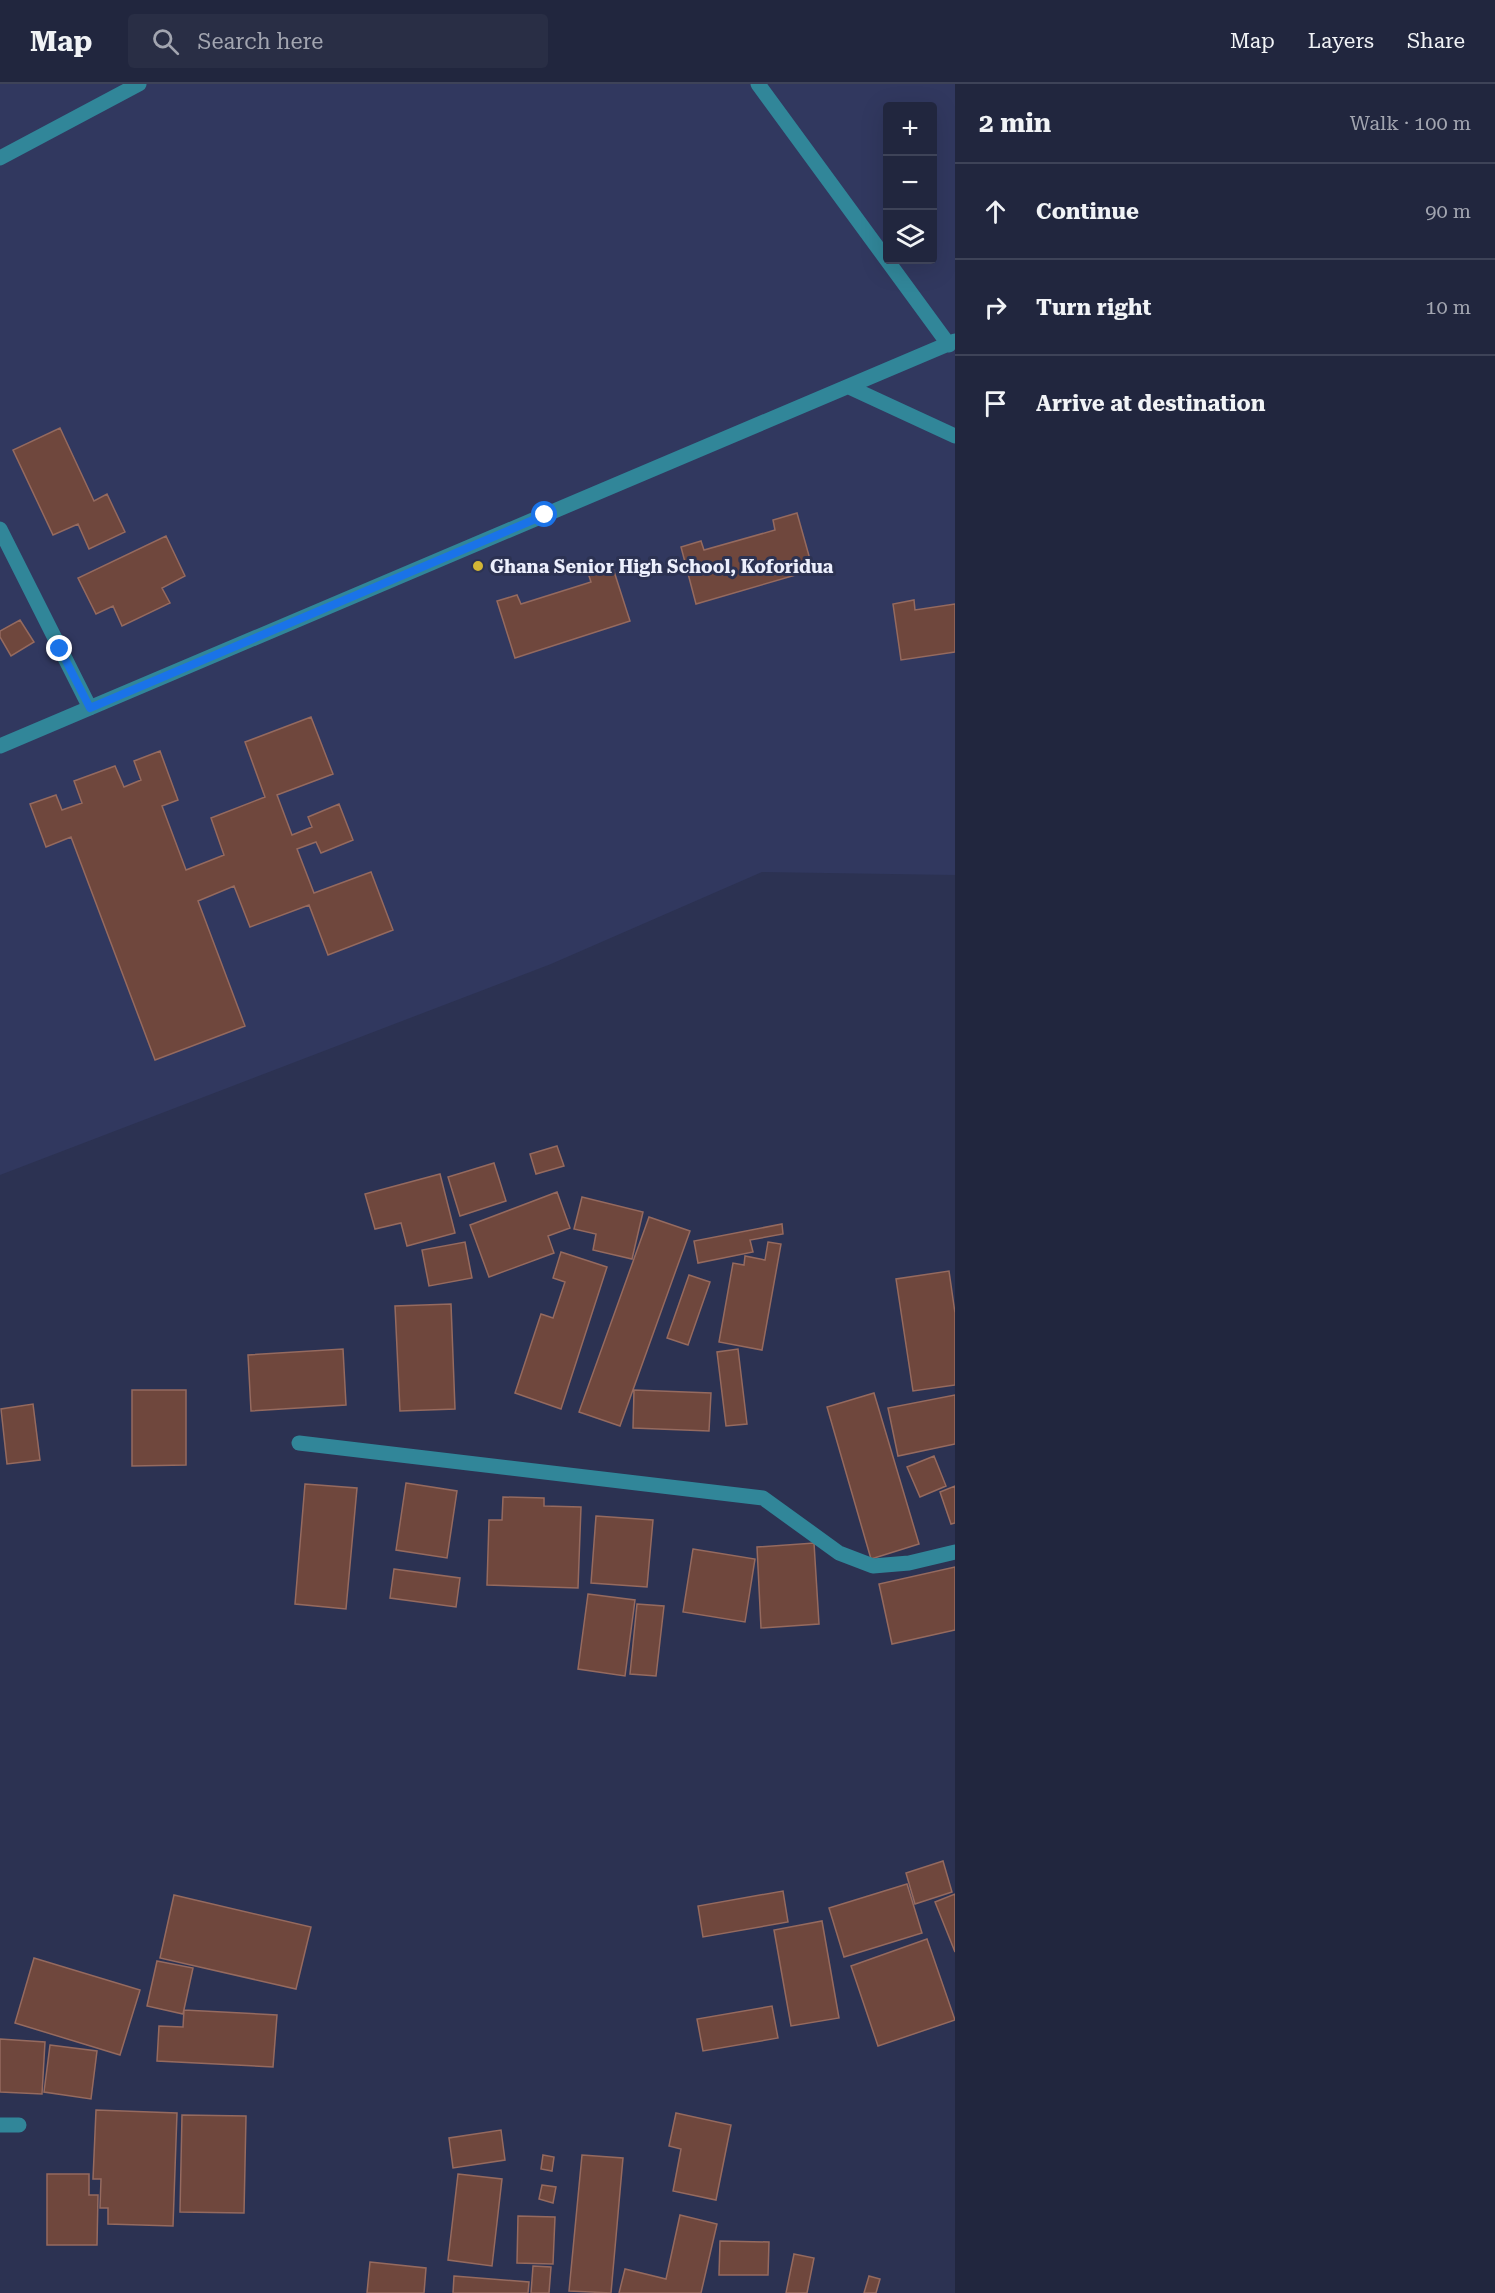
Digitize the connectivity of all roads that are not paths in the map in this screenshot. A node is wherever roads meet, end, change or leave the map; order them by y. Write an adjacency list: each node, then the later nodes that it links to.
1 (139, 84): 3 (street)
2 (758, 84): 4 (street)
3 (0, 158)
4 (952, 343): 5 (street)
5 (849, 387): 6 (street); 8 (street)
6 (955, 436)
7 (0, 529): 8 (street)
8 (90, 708): 9 (street)
9 (0, 746)
10 (299, 1443): 11 (street)
11 (955, 1552)
12 (0, 2125): 13 (street)
13 (19, 2125)

